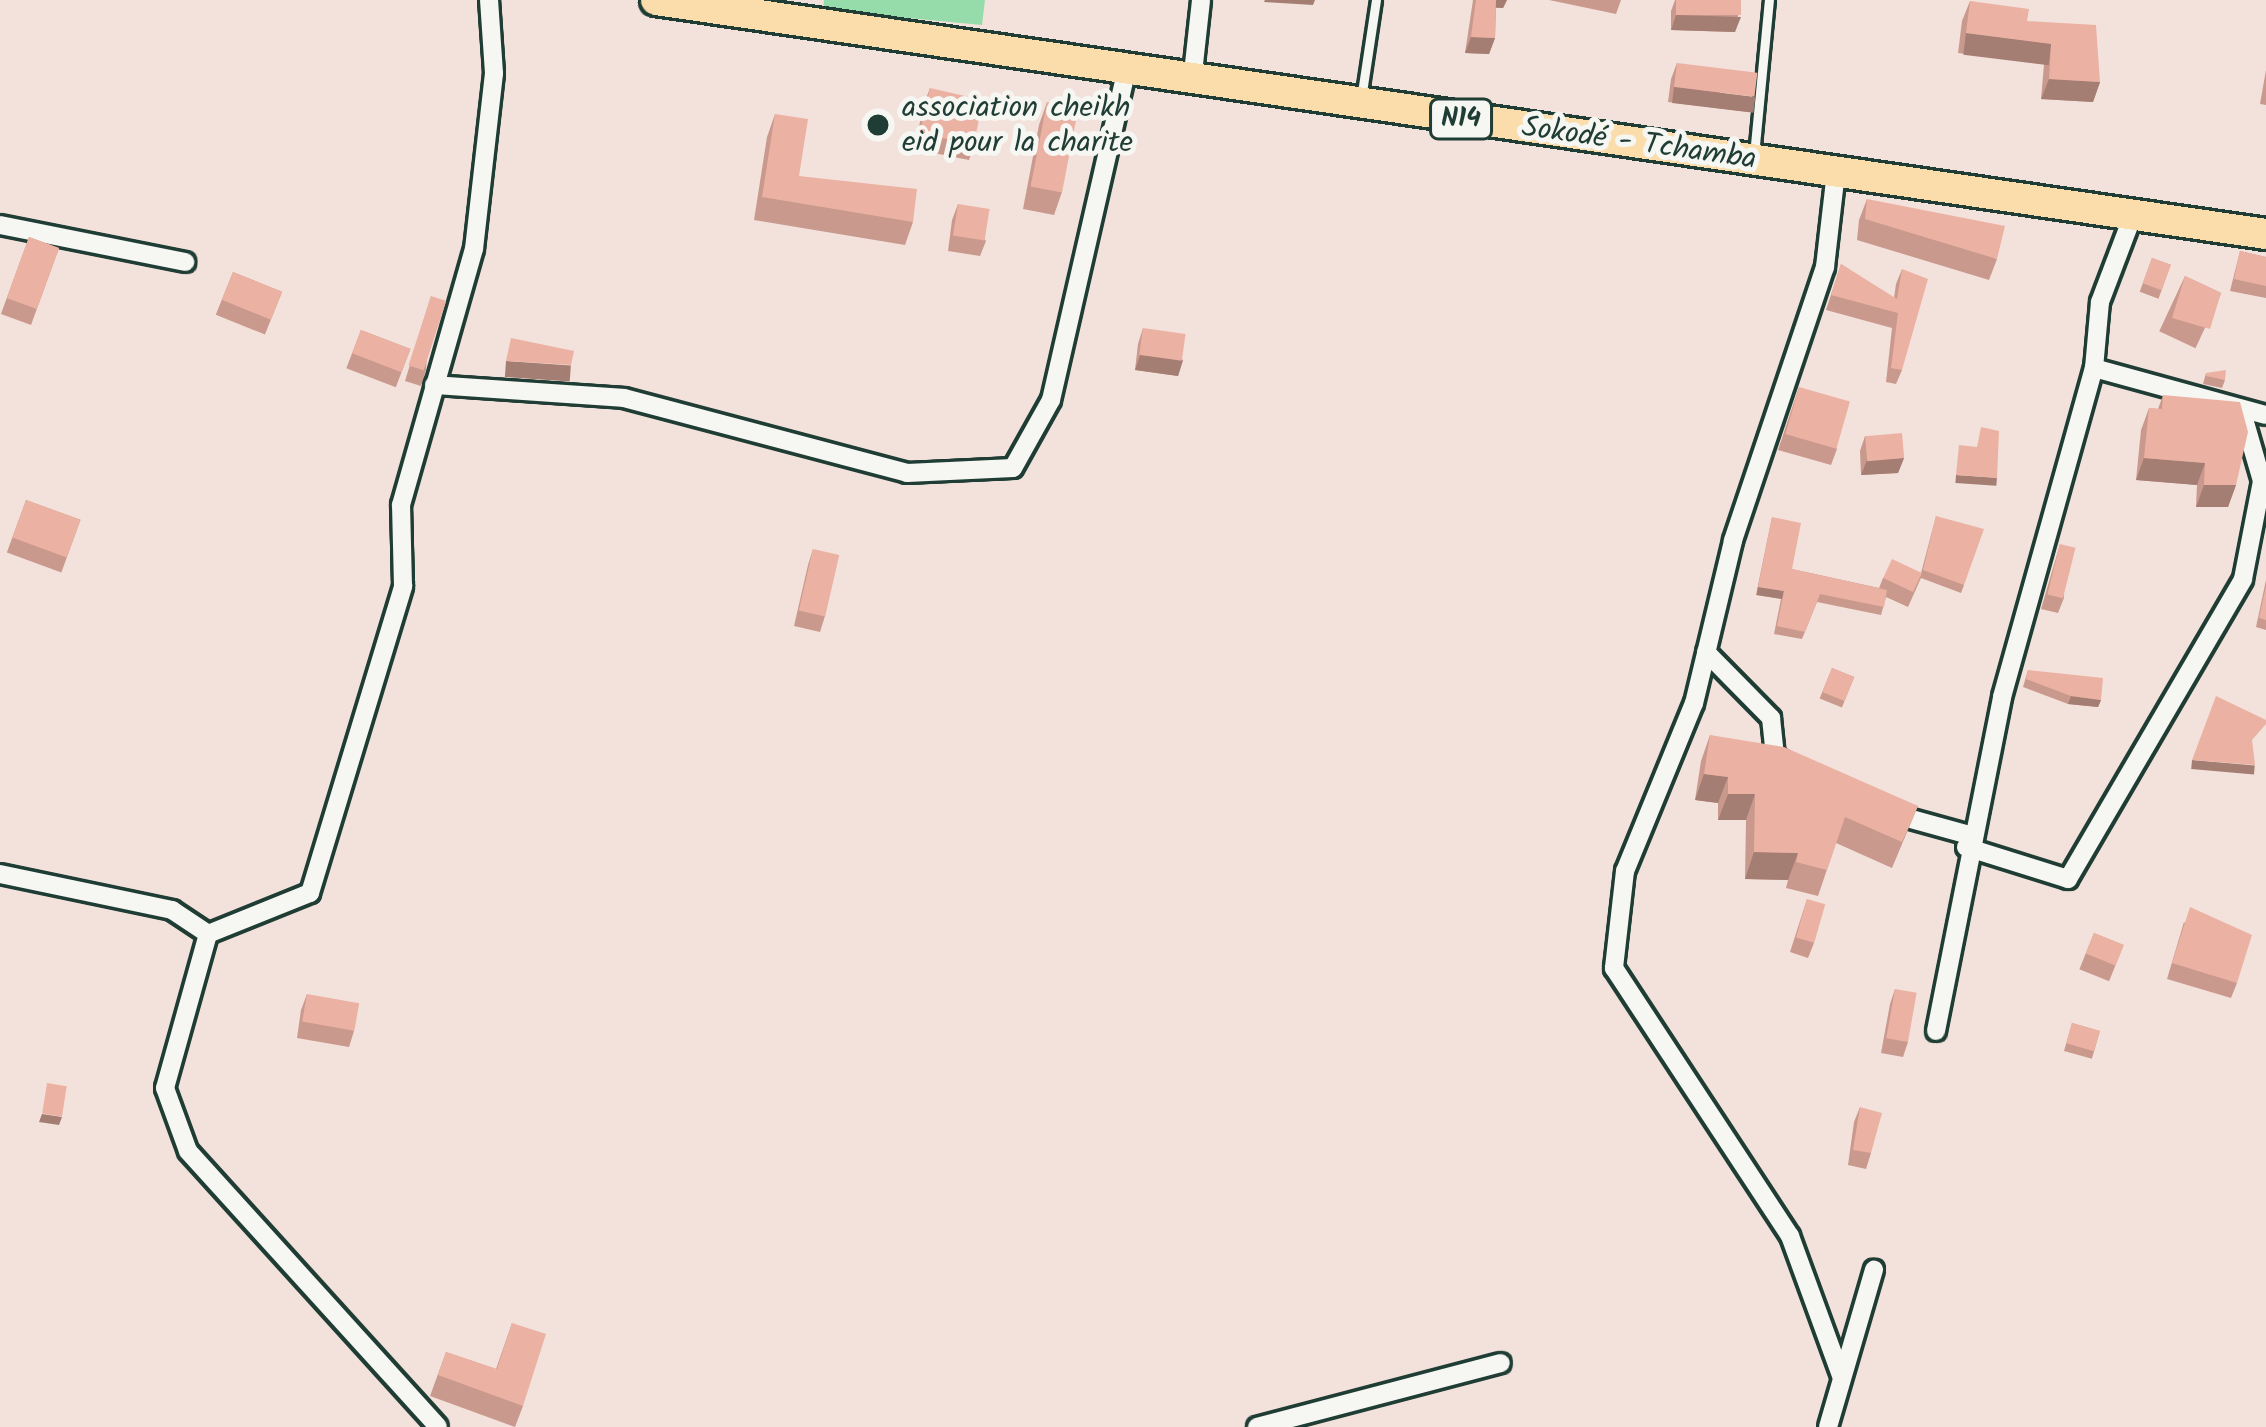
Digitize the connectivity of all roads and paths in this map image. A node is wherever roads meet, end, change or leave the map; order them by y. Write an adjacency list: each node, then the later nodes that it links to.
1 (489, 0): 16 (street)
2 (656, 0): 6 (main road, Sokodé - Tchamba / N14)
3 (1201, 0): 7 (street)
4 (1376, 0): 8 (lane)
5 (1768, 0): 9 (lane)
6 (1126, 72): 7 (main road, Sokodé - Tchamba / N14); 16 (street)
7 (1192, 82): 8 (main road, Sokodé - Tchamba / N14)
8 (1360, 105): 9 (main road, Sokodé - Tchamba / N14)
9 (1754, 161): 10 (main road, Sokodé - Tchamba / N14)
10 (1836, 172): 11 (main road, Sokodé - Tchamba / N14); 19 (street)
11 (2133, 214): 13 (main road, Sokodé - Tchamba / N14); 15 (street)
12 (0, 225): 14 (street)
13 (2266, 234)
14 (185, 262)
15 (2094, 368): 17 (street); 22 (street)
16 (434, 385): 24 (street)
17 (2241, 408): 18 (street); 22 (street)
18 (2266, 415)
19 (1706, 652): 20 (street); 28 (street)
20 (1801, 773)
21 (1864, 802): 22 (street)
22 (1968, 841): 25 (street)
23 (0, 874): 24 (street)
24 (208, 934): 29 (street)
25 (1936, 1031)
26 (1874, 1270): 28 (street)
27 (1501, 1363): 30 (street)
28 (1843, 1378): 31 (street)
29 (438, 1427)
30 (1257, 1427)
31 (1828, 1427)

